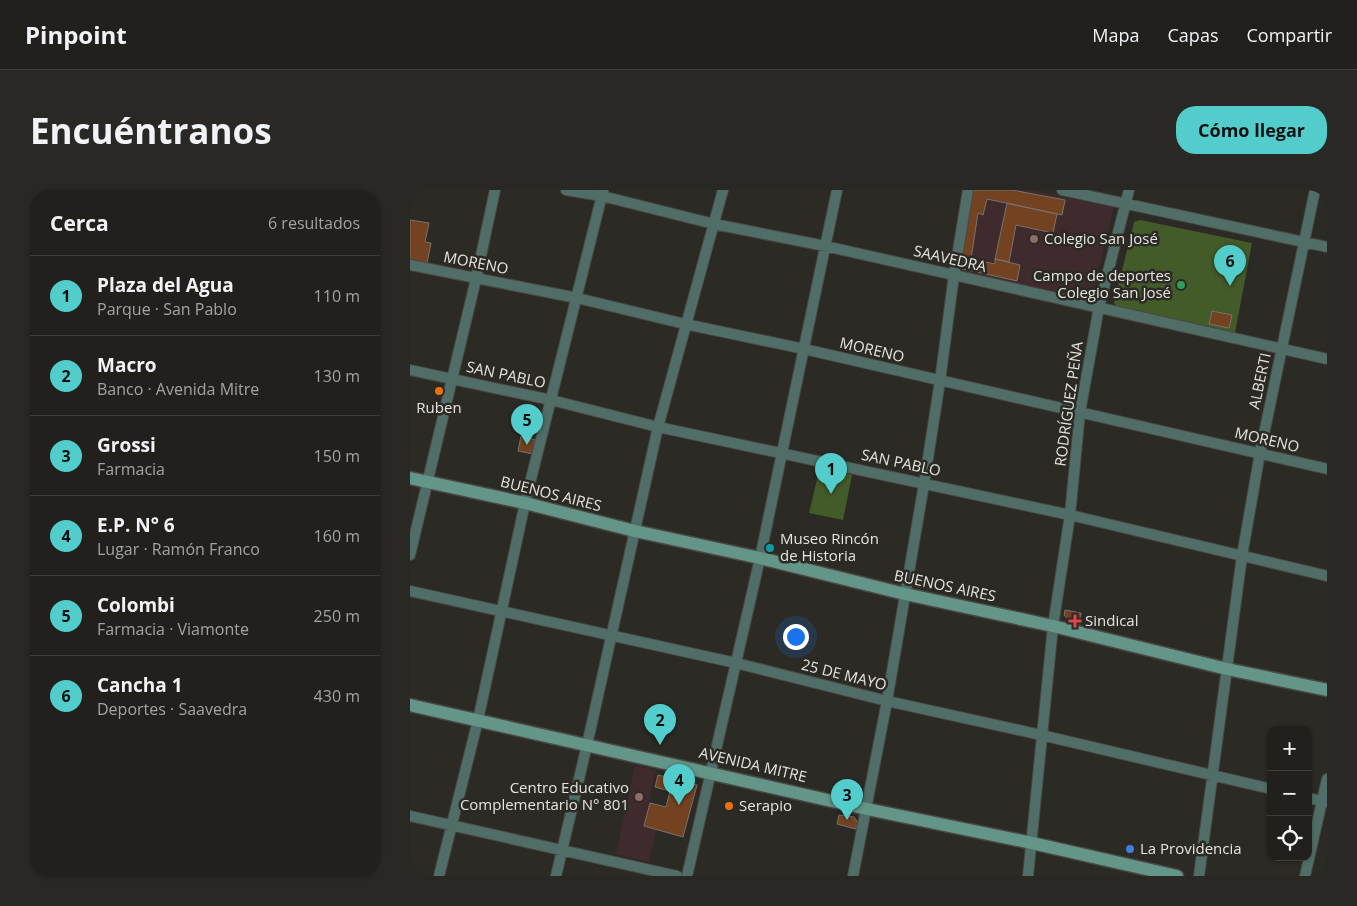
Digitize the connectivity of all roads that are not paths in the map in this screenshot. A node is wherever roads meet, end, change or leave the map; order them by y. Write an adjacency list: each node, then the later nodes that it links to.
1 (495, 190): 17 (street)
2 (566, 190): 9 (street, SAAVEDRA)
3 (723, 190): 11 (street)
4 (837, 190): 13 (street)
5 (968, 190): 16 (street)
6 (1062, 190): 10 (street)
7 (1130, 190): 10 (street, RODRÍGUEZ PEÑA)
8 (1315, 190): 12 (street, ALBERTI)
9 (603, 193): 11 (street, SAAVEDRA); 18 (street)
10 (1126, 203): 12 (street); 19 (street, RODRÍGUEZ PEÑA)
11 (714, 224): 13 (street, SAAVEDRA); 20 (street)
12 (1304, 242): 14 (street); 22 (street, ALBERTI)
13 (826, 246): 16 (street, SAAVEDRA); 21 (street)
14 (1327, 247)
15 (410, 264): 17 (street, MORENO)
16 (954, 275): 19 (street, SAAVEDRA); 26 (street)
17 (476, 279): 18 (street, MORENO); 25 (street)
18 (577, 298): 20 (street, MORENO); 27 (street)
19 (1099, 307): 22 (street, SAAVEDRA); 28 (street, RODRÍGUEZ PEÑA)
20 (685, 324): 21 (street, MORENO); 29 (street)
21 (804, 349): 26 (street, MORENO); 30 (street)
22 (1282, 349): 23 (street, SAAVEDRA); 31 (street, ALBERTI)
23 (1327, 359)
24 (410, 370): 25 (street, SAN PABLO)
25 (451, 379): 27 (street, SAN PABLO); 34 (street)
26 (940, 381): 28 (street, MORENO); 35 (street)
27 (551, 400): 29 (street, SAN PABLO); 36 (street)
28 (1080, 412): 31 (street, MORENO); 37 (street, RODRÍGUEZ PEÑA)
29 (658, 427): 30 (street, SAN PABLO); 38 (street)
30 (782, 452): 35 (street, SAN PABLO); 41 (street)
31 (1260, 453): 32 (street, MORENO); 40 (street, ALBERTI)
32 (1327, 468)
33 (410, 478): 34 (street, BUENOS AIRES)
34 (427, 482): 36 (street, BUENOS AIRES); 39 (street)
35 (924, 484): 37 (street, SAN PABLO); 44 (street)
36 (525, 503): 38 (street, BUENOS AIRES); 45 (street)
37 (1070, 516): 40 (street, SAN PABLO); 46 (street, RODRÍGUEZ PEÑA)
38 (634, 531): 41 (street, BUENOS AIRES); 47 (street)
39 (410, 555)
40 (1242, 556): 42 (street, SAN PABLO); 49 (street, ALBERTI)
41 (760, 558): 44 (street, BUENOS AIRES); 48 (street)
42 (1327, 576)
43 (410, 590): 45 (street, 25 DE MAYO)
44 (905, 594): 46 (street, BUENOS AIRES); 51 (street)
45 (502, 612): 47 (street, 25 DE MAYO); 53 (street)
46 (1053, 626): 49 (street, BUENOS AIRES); 54 (street, RODRÍGUEZ PEÑA)
47 (612, 636): 48 (street, 25 DE MAYO); 55 (street)
48 (736, 663): 51 (street, 25 DE MAYO); 56 (street)
49 (1227, 669): 50 (street, BUENOS AIRES); 57 (street, ALBERTI)
50 (1327, 690)
51 (887, 701): 54 (street, 25 DE MAYO); 61 (street)
52 (410, 705): 53 (street, AVENIDA MITRE)
53 (478, 720): 55 (street, AVENIDA MITRE); 63 (street)
54 (1042, 735): 57 (street, 25 DE MAYO); 64 (street, RODRÍGUEZ PEÑA)
55 (588, 745): 56 (street, AVENIDA MITRE); 65 (street)
56 (711, 772): 61 (street, AVENIDA MITRE); 69 (street)
57 (1213, 777): 59 (street, 25 DE MAYO); 73 (street, ALBERTI)
58 (1327, 779): 60 (street)
59 (1267, 788)
60 (1324, 801): 74 (street)
61 (867, 809): 64 (street, AVENIDA MITRE); 70 (street)
62 (410, 816): 63 (street)
63 (451, 826): 65 (street); 66 (street)
64 (1032, 843): 71 (street, RODRÍGUEZ PEÑA); 72 (street, AVENIDA MITRE)
65 (561, 851): 67 (street); 68 (street)
66 (439, 876)
67 (556, 876)
68 (677, 876)
69 (687, 876)
70 (854, 876)
71 (1028, 876)
72 (1177, 876)
73 (1199, 876)
74 (1305, 876)

